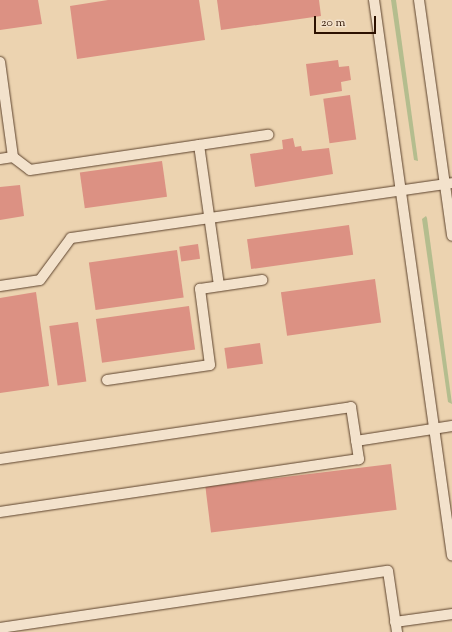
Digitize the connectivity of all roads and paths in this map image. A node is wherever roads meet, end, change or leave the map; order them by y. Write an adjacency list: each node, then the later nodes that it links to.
1 (374, 0): 9 (lane)
2 (419, 0): 8 (lane)
3 (0, 62): 6 (lane)
4 (268, 135): 5 (lane)
5 (199, 145): 6 (lane); 10 (lane)
6 (13, 157): 7 (lane)
7 (0, 159)
8 (448, 184): 9 (lane); 11 (lane)
9 (400, 190): 10 (lane); 17 (lane)
10 (210, 218): 13 (lane); 14 (lane)
11 (452, 236)
12 (262, 280): 14 (lane)
13 (0, 286)
14 (219, 286): 15 (lane)
15 (107, 380)
16 (452, 426): 17 (lane)
17 (434, 429): 18 (lane); 21 (lane)
18 (356, 441): 19 (lane); 20 (lane)
19 (0, 459)
20 (0, 512)
21 (452, 556)
22 (452, 614): 23 (lane)
23 (396, 627): 24 (lane)
24 (0, 628)

